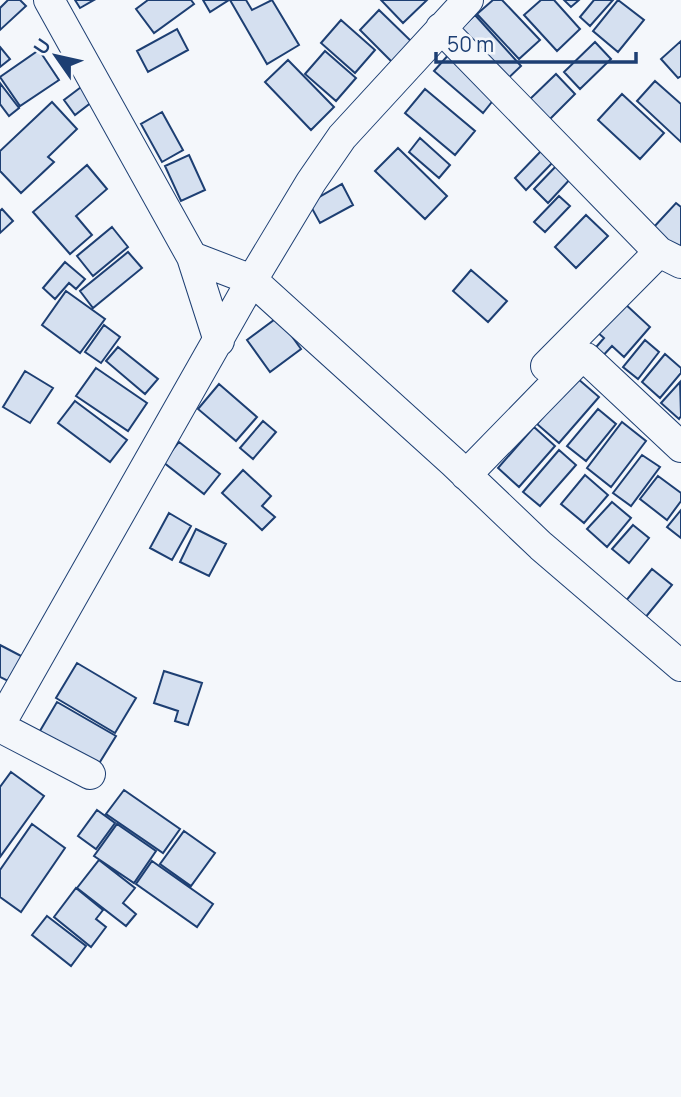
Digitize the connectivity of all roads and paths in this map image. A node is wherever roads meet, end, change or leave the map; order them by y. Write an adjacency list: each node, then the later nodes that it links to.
1 (49, 0): 4 (street)
2 (468, 0): 3 (street)
3 (441, 29): 5 (street); 6 (street)
4 (192, 257): 6 (street); 7 (street)
5 (670, 257): 9 (street)
6 (252, 280): 7 (street); 9 (street)
7 (219, 341): 11 (street)
8 (681, 447): 9 (street)
9 (460, 469): 10 (street)
10 (681, 666)
11 (0, 726): 12 (street)
12 (90, 774)

